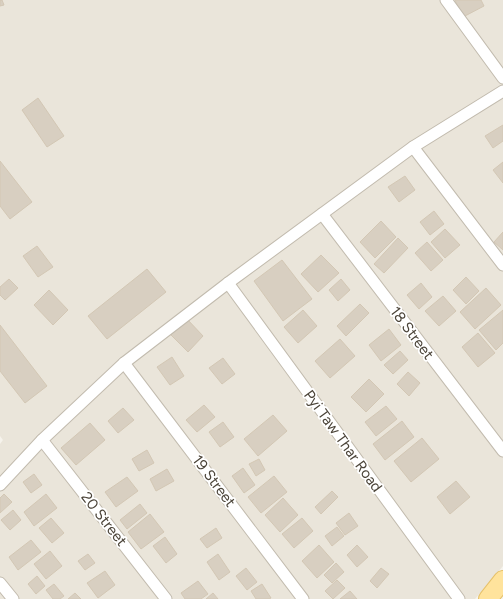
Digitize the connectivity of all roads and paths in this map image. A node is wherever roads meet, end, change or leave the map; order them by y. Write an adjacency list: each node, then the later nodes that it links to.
1 (446, 0): 2 (street)
2 (503, 78)
3 (503, 91): 4 (street)
4 (413, 147): 5 (street); 6 (street)
5 (322, 214): 7 (street); 10 (street, 18 Street)
6 (503, 265)
7 (228, 283): 8 (street); 17 (street, Pyi Taw Thar Road)
8 (124, 363): 9 (street); 16 (street, 19 Street)
9 (42, 440): 11 (street); 15 (street, 20 Street)
10 (503, 451)
11 (1, 479)
12 (503, 580): 18 (main road)
13 (0, 583): 14 (street)
14 (13, 599)
15 (166, 599)
16 (303, 599)
17 (459, 599)
18 (488, 599)

